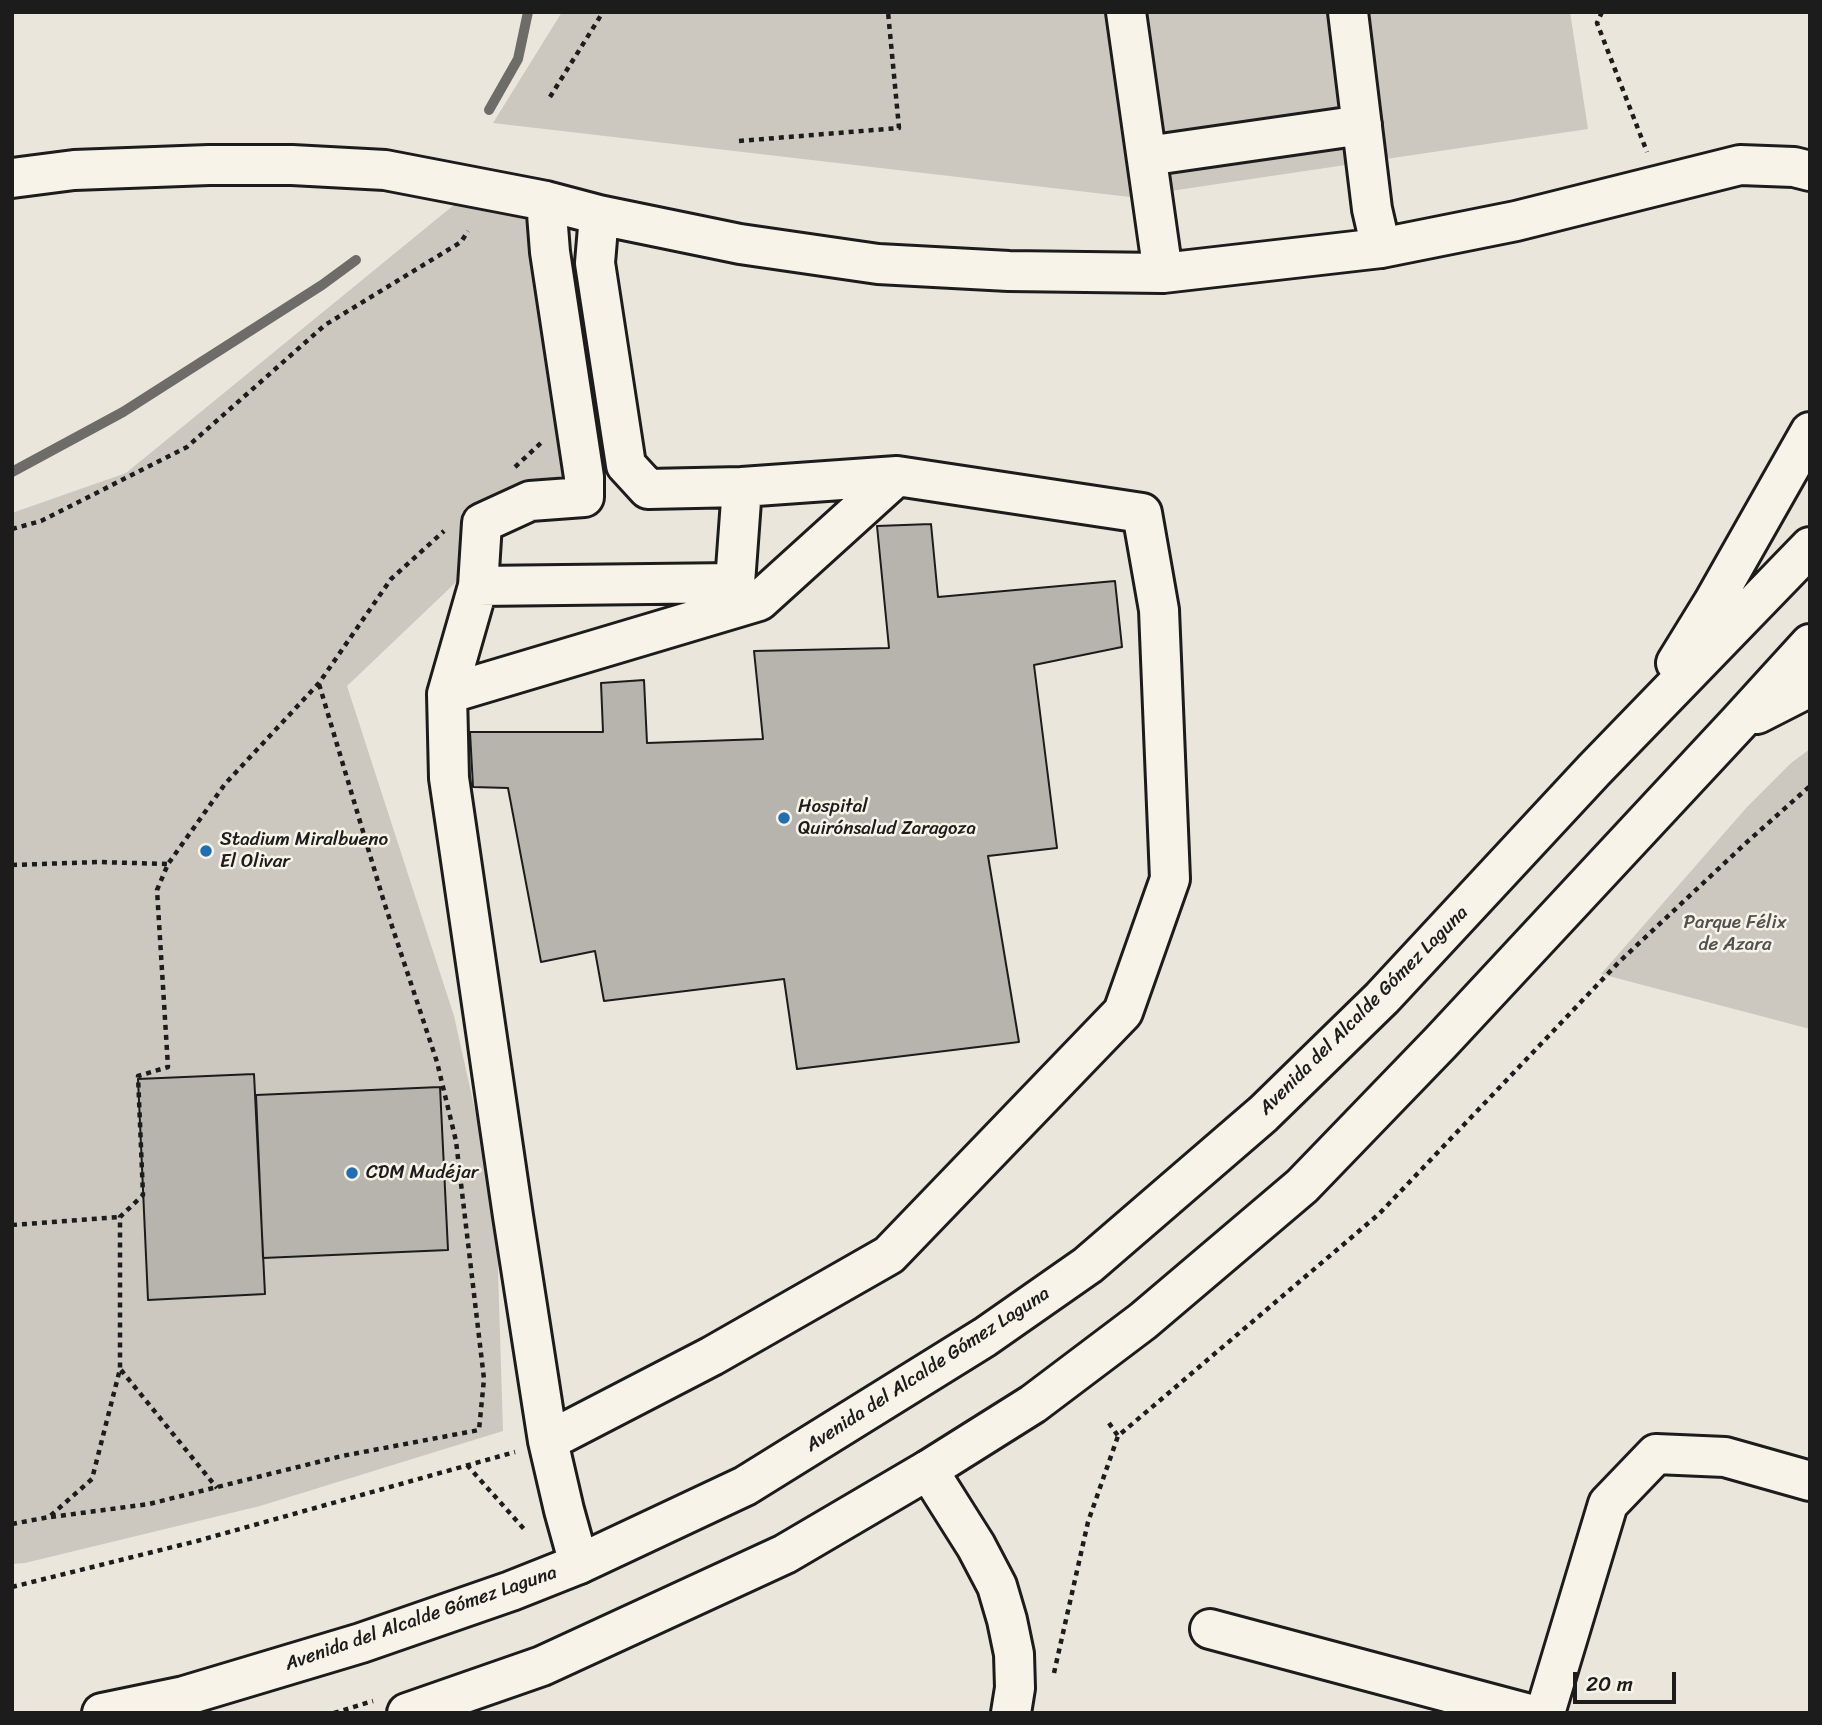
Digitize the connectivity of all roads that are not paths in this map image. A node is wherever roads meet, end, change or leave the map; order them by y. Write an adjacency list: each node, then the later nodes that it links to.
1 (1126, 12): 5 (main road)
2 (1348, 12): 3 (main road)
3 (1364, 140): 5 (main road); 9 (main road)
4 (1810, 171): 9 (main road)
5 (1149, 172): 10 (main road)
6 (12, 178): 7 (main road)
7 (547, 201): 8 (main road); 15 (main road)
8 (599, 215): 10 (main road); 13 (main road)
9 (1381, 248): 10 (main road)
10 (1163, 273)
11 (1810, 432): 20 (main road, Avenida del Alcalde Gómez Laguna)
12 (897, 476): 13 (main road); 18 (main road); 21 (main road)
13 (742, 487): 15 (main road)
14 (1810, 547): 20 (main road, Avenida del Alcalde Gómez Laguna)
15 (478, 586): 18 (main road)
16 (1810, 644): 19 (main road)
17 (1810, 687): 19 (main road)
18 (447, 694): 21 (main road)
19 (1739, 722): 22 (main road)
20 (1594, 770): 24 (main road, Avenida del Alcalde Gómez Laguna)
21 (534, 1445): 24 (main road)
22 (928, 1470): 27 (main road); 28 (main road)
23 (1810, 1481): 30 (main road)
24 (579, 1564): 26 (main road, Avenida del Alcalde Gómez Laguna)
25 (1210, 1629): 29 (main road)
26 (102, 1713)
27 (407, 1713)
28 (1012, 1713)
29 (1526, 1713)
30 (1545, 1713)

